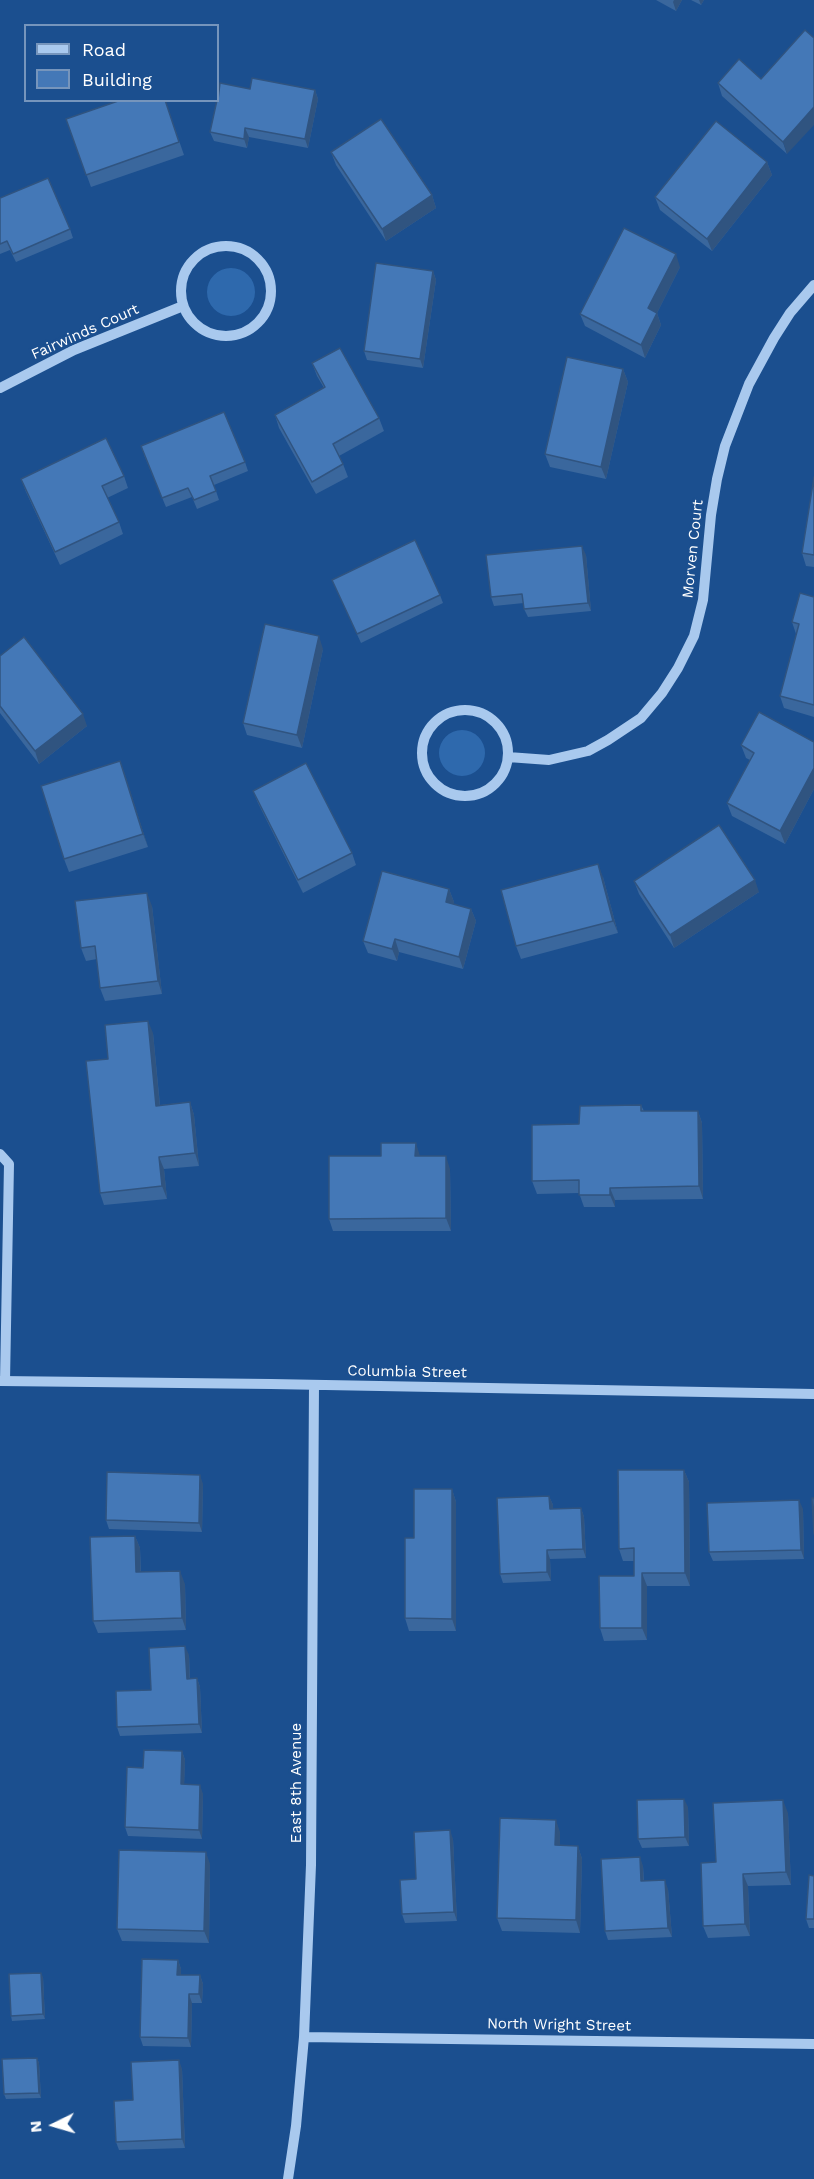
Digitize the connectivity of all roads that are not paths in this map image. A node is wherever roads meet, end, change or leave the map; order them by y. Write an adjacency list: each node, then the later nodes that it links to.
1 (814, 285): 4 (street, Morven Court)
2 (183, 306): 2 (street); 3 (street, Fairwinds Court)
3 (0, 388)
4 (508, 757): 4 (street)
5 (0, 1154): 6 (street)
6 (2, 1381): 7 (street, Columbia Street)
7 (314, 1385): 8 (street, Columbia Street); 9 (street, East 8th Avenue)
8 (814, 1394)
9 (304, 2037): 10 (street, North Wright Street); 11 (street, East 8th Avenue)
10 (814, 2044)
11 (288, 2179)

